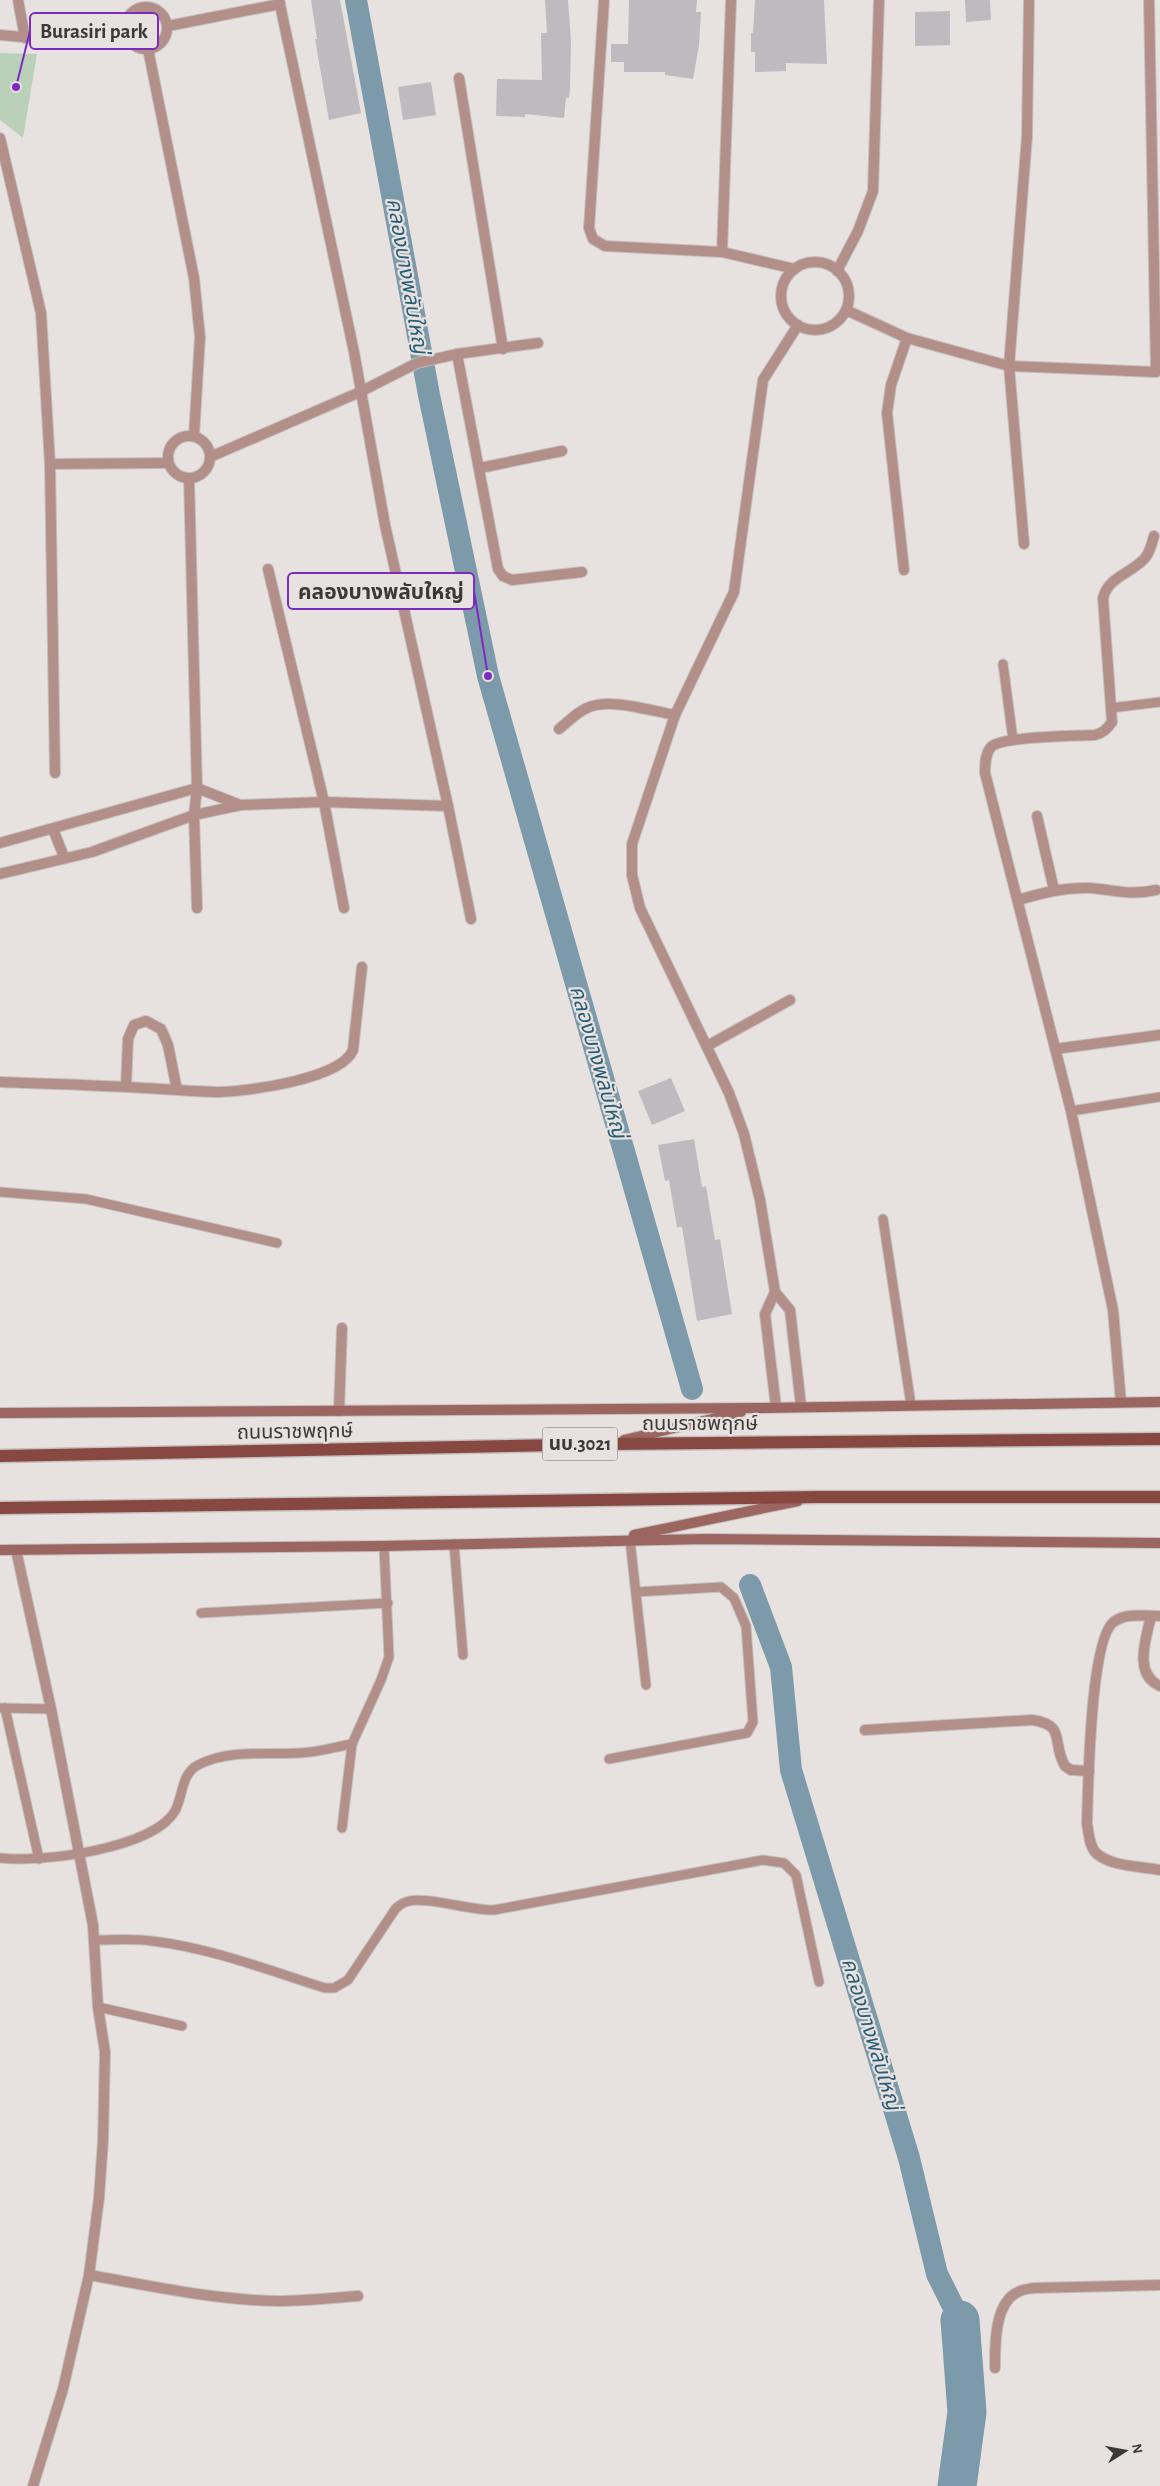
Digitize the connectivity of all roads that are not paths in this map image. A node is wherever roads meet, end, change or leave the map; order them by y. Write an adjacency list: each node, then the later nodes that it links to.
1 (18, 0): 12 (street)
2 (604, 0): 16 (street)
3 (732, 0): 16 (street)
4 (879, 0): 18 (street)
5 (1029, 0): 25 (street)
6 (1150, 0): 25 (street)
7 (279, 2): 9 (street); 26 (street)
8 (153, 4): 9 (street); 10 (street)
9 (168, 26): 13 (street)
10 (125, 30): 12 (street); 13 (street)
11 (0, 35): 12 (street)
12 (26, 38)
13 (148, 49): 27 (street)
14 (459, 78): 23 (street)
15 (0, 138): 31 (street)
16 (722, 252): 17 (street)
17 (795, 269): 18 (street); 20 (street)
18 (837, 271): 19 (street)
19 (846, 310): 20 (street); 21 (street)
20 (798, 325): 42 (street)
21 (907, 338): 25 (street); 37 (street)
22 (538, 343): 23 (street)
23 (502, 349): 24 (street)
24 (457, 354): 26 (street); 32 (street)
25 (1009, 366): 35 (street)
26 (360, 392): 29 (street); 49 (street)
27 (194, 436): 29 (street); 30 (street)
28 (562, 451): 32 (street)
29 (210, 457): 33 (street)
30 (168, 463): 31 (street); 33 (street)
31 (50, 464): 45 (street)
32 (480, 468): 38 (street)
33 (189, 478): 46 (street)
34 (1154, 536): 41 (street)
35 (1024, 544)
36 (268, 569): 47 (street)
37 (904, 570)
38 (582, 572)
39 (1003, 664): 44 (lane)
40 (1160, 702): 41 (lane)
41 (1111, 708): 44 (street)
42 (675, 715): 43 (street); 65 (street)
43 (559, 729)
44 (1013, 740): 58 (street)
45 (55, 773)
46 (196, 788): 48 (street); 50 (street); 52 (street)
47 (324, 802): 48 (street); 49 (street); 60 (street)
48 (241, 805): 50 (street)
49 (448, 806): 61 (street)
50 (194, 815): 54 (street); 59 (street)
51 (1037, 816): 56 (street)
52 (53, 829): 53 (street); 54 (street)
53 (0, 843)
54 (64, 857): 55 (street)
55 (0, 874)
56 (1054, 890): 57 (street); 58 (street)
57 (1156, 890)
58 (1018, 900): 66 (street)
59 (197, 908)
60 (344, 908)
61 (471, 919)
62 (362, 967): 69 (street)
63 (790, 1000): 65 (street)
64 (1160, 1035): 66 (street)
65 (707, 1046): 75 (street)
66 (1055, 1049): 71 (street)
67 (0, 1082): 68 (street)
68 (126, 1087): 69 (street); 69 (street)
69 (177, 1090)
70 (1160, 1097): 71 (lane)
71 (1071, 1111): 77 (street)
72 (0, 1192): 74 (lane)
73 (883, 1219): 80 (lane)
74 (277, 1243)
75 (775, 1292): 79 (street); 81 (street)
76 (342, 1328): 83 (street)
77 (1121, 1402): 78 (main road, ถนนราชพฤกษ์ / นบ.3021); 80 (main road, ถนนราชพฤกษ์ / นบ.3021)
78 (1160, 1402)
79 (801, 1406): 80 (main road, ถนนราชพฤกษ์ / นบ.3021); 81 (main road, ถนนราชพฤกษ์ / นบ.3021)
80 (911, 1406)
81 (776, 1407): 82 (main road, ถนนราชพฤกษ์ / นบ.3021)
82 (756, 1408): 83 (main road, ถนนราชพฤกษ์ / นบ.3021); 86 (main road)
83 (339, 1411): 84 (main road, ถนนราชพฤกษ์ / นบ.3021)
84 (0, 1413)
85 (1160, 1439): 86 (main road, ถนนราชพฤกษ์ / นบ.3021)
86 (608, 1444): 87 (main road, ถนนราชพฤกษ์ / นบ.3021)
87 (0, 1456)
88 (819, 1497): 89 (main road); 90 (main road); 91 (main road)
89 (1160, 1497)
90 (0, 1508)
91 (611, 1540): 92 (main road); 94 (main road)
92 (630, 1540): 93 (main road); 98 (lane)
93 (1160, 1543)
94 (454, 1544): 95 (main road); 102 (lane)
95 (384, 1546): 97 (main road); 99 (lane)
96 (0, 1550): 97 (main road)
97 (16, 1550): 106 (street)
98 (636, 1592): 103 (lane); 109 (lane)
99 (388, 1603): 100 (lane); 108 (lane)
100 (201, 1612)
101 (1156, 1616): 104 (street); 110 (street)
102 (463, 1655)
103 (646, 1685)
104 (1160, 1686)
105 (3, 1708): 106 (lane); 114 (lane)
106 (50, 1709): 112 (street)
107 (865, 1730): 110 (street)
108 (352, 1744): 111 (lane); 112 (lane)
109 (609, 1759)
110 (1089, 1771): 115 (street)
111 (342, 1828)
112 (79, 1853): 114 (lane); 116 (street)
113 (0, 1858): 114 (lane)
114 (39, 1859)
115 (1160, 1870)
116 (95, 1940): 117 (lane); 118 (street)
117 (819, 1982)
118 (98, 2006): 119 (lane); 120 (street)
119 (182, 2026)
120 (88, 2275): 122 (street); 124 (street)
121 (1160, 2285): 123 (street)
122 (358, 2296)
123 (994, 2368)
124 (33, 2486)

